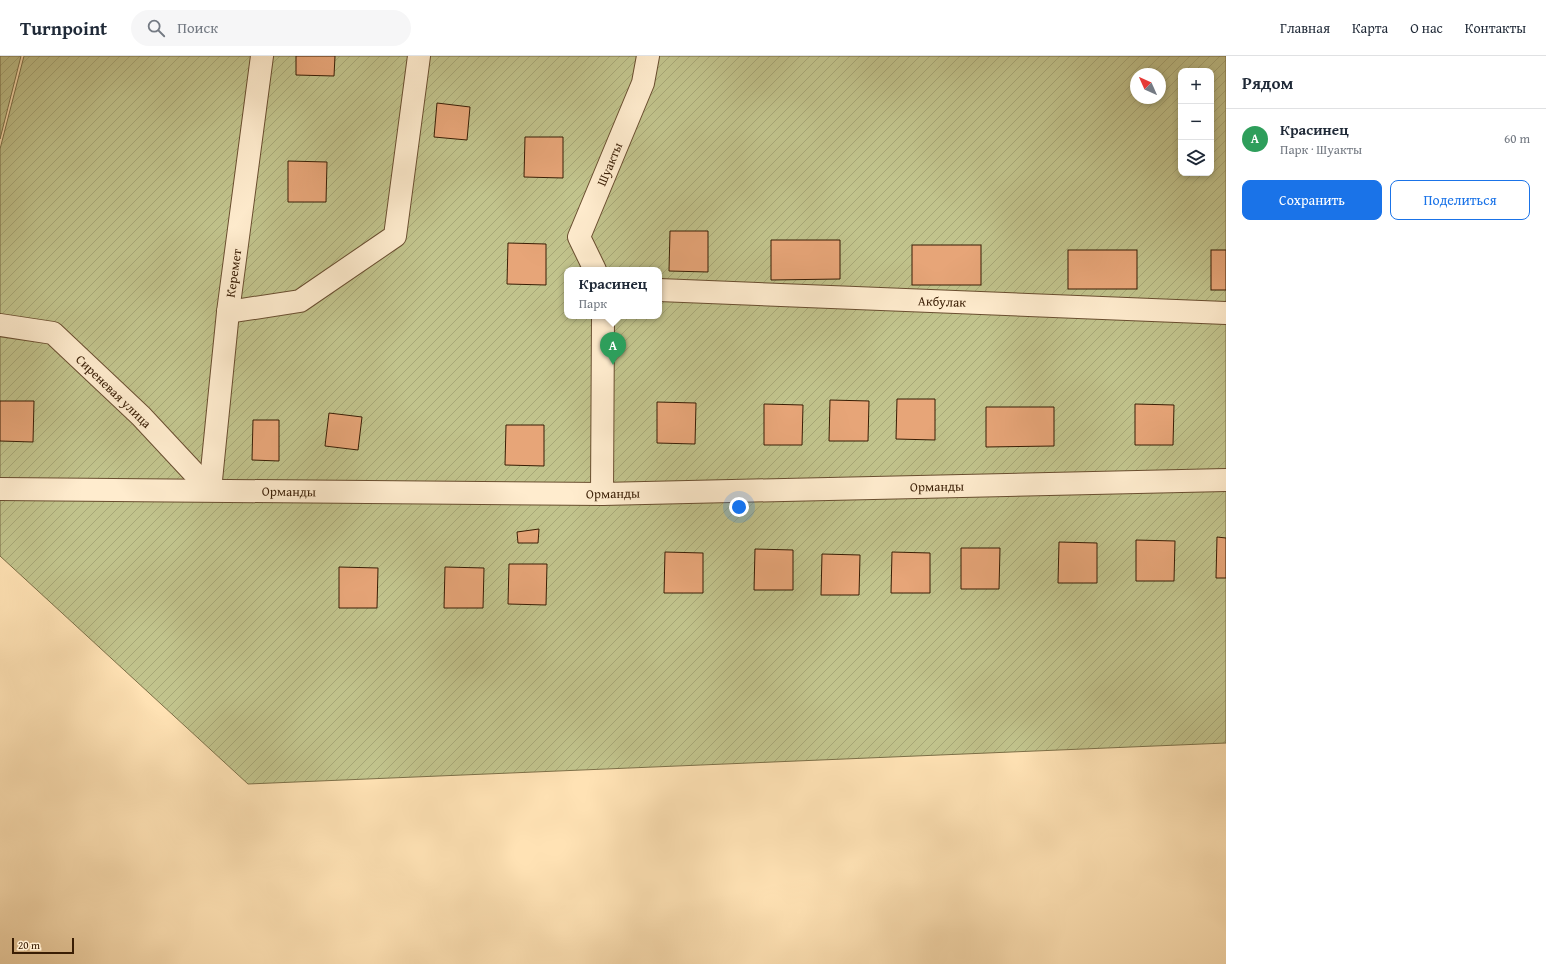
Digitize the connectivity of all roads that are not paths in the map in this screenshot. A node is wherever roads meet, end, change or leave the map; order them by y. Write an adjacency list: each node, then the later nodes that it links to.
1 (262, 56): 6 (street, Керемет)
2 (419, 56): 6 (street)
3 (648, 56): 4 (street, Шуакты)
4 (594, 267)
5 (662, 290): 7 (street, Акбулак)
6 (228, 312): 12 (street, Керемет)
7 (1226, 313)
8 (603, 319): 13 (street)
9 (0, 325): 12 (street, Сиреневая улица)
10 (1226, 480): 13 (street, Орманды)
11 (0, 489): 12 (street, Орманды)
12 (210, 490): 13 (street, Орманды)
13 (602, 494)

